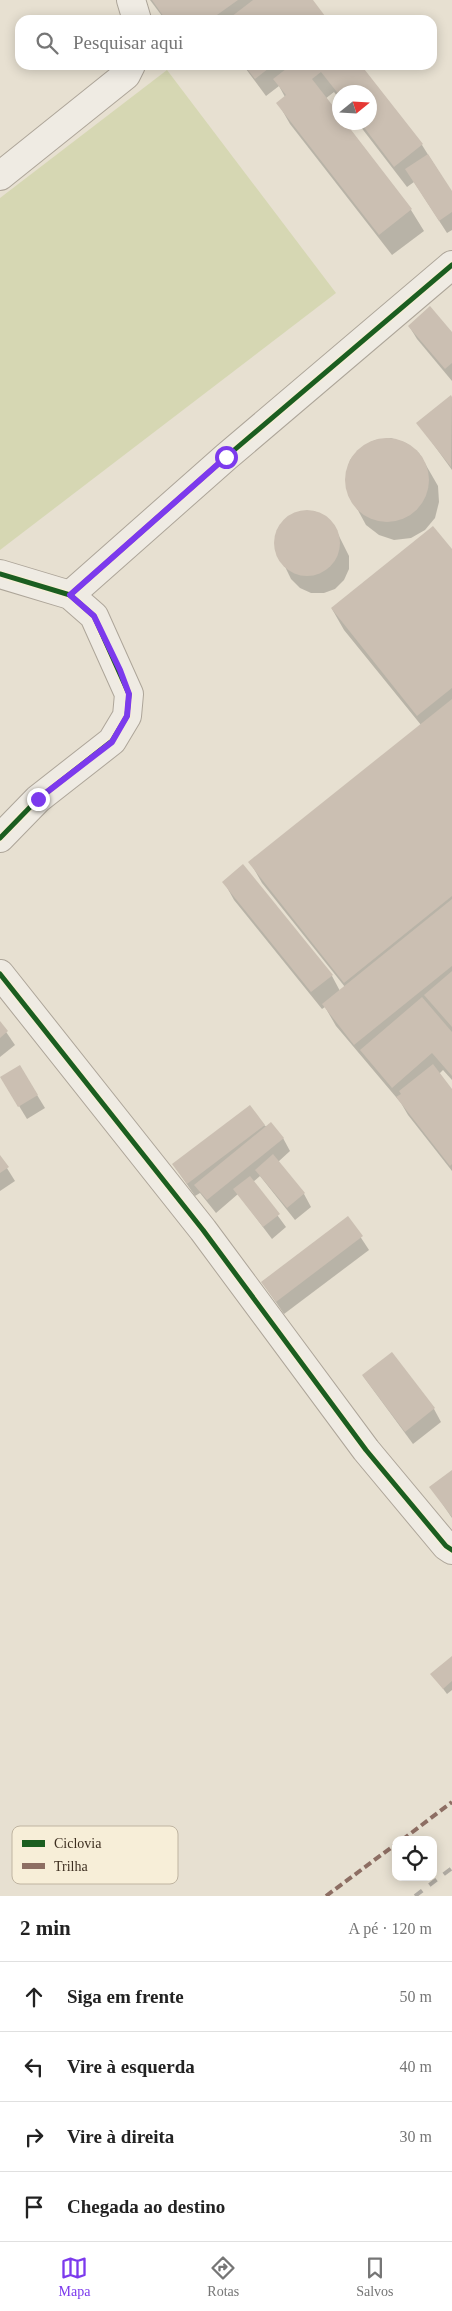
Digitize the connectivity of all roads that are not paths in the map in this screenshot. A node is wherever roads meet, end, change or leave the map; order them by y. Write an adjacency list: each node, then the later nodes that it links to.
1 (131, 0): 2 (street)
2 (136, 15)
3 (128, 70): 4 (street)
4 (0, 176)
5 (452, 265): 7 (street)
6 (0, 574): 7 (street)
7 (70, 595): 8 (street)
8 (0, 838)
9 (0, 974): 10 (street)
10 (452, 1550)

